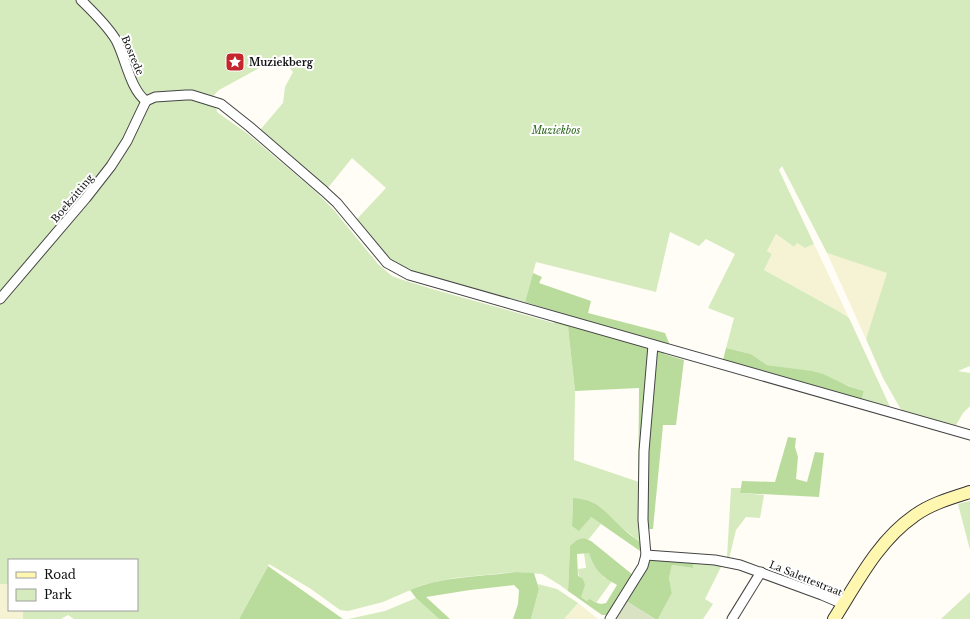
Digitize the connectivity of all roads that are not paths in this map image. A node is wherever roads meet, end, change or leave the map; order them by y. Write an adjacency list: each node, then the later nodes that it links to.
1 (81, 0): 2 (street, Bosrede)
2 (146, 101): 3 (street, Boekzitting); 4 (street)
3 (0, 299)
4 (653, 345): 5 (street); 7 (street)
5 (970, 435)
6 (970, 492): 9 (main road)
7 (646, 555): 8 (street, La Salettestraat); 10 (street)
8 (760, 572): 9 (street, La Salettestraat); 11 (street, La Salettestraat)
9 (843, 604): 12 (main road)
10 (610, 619)
11 (732, 619)
12 (834, 619)

